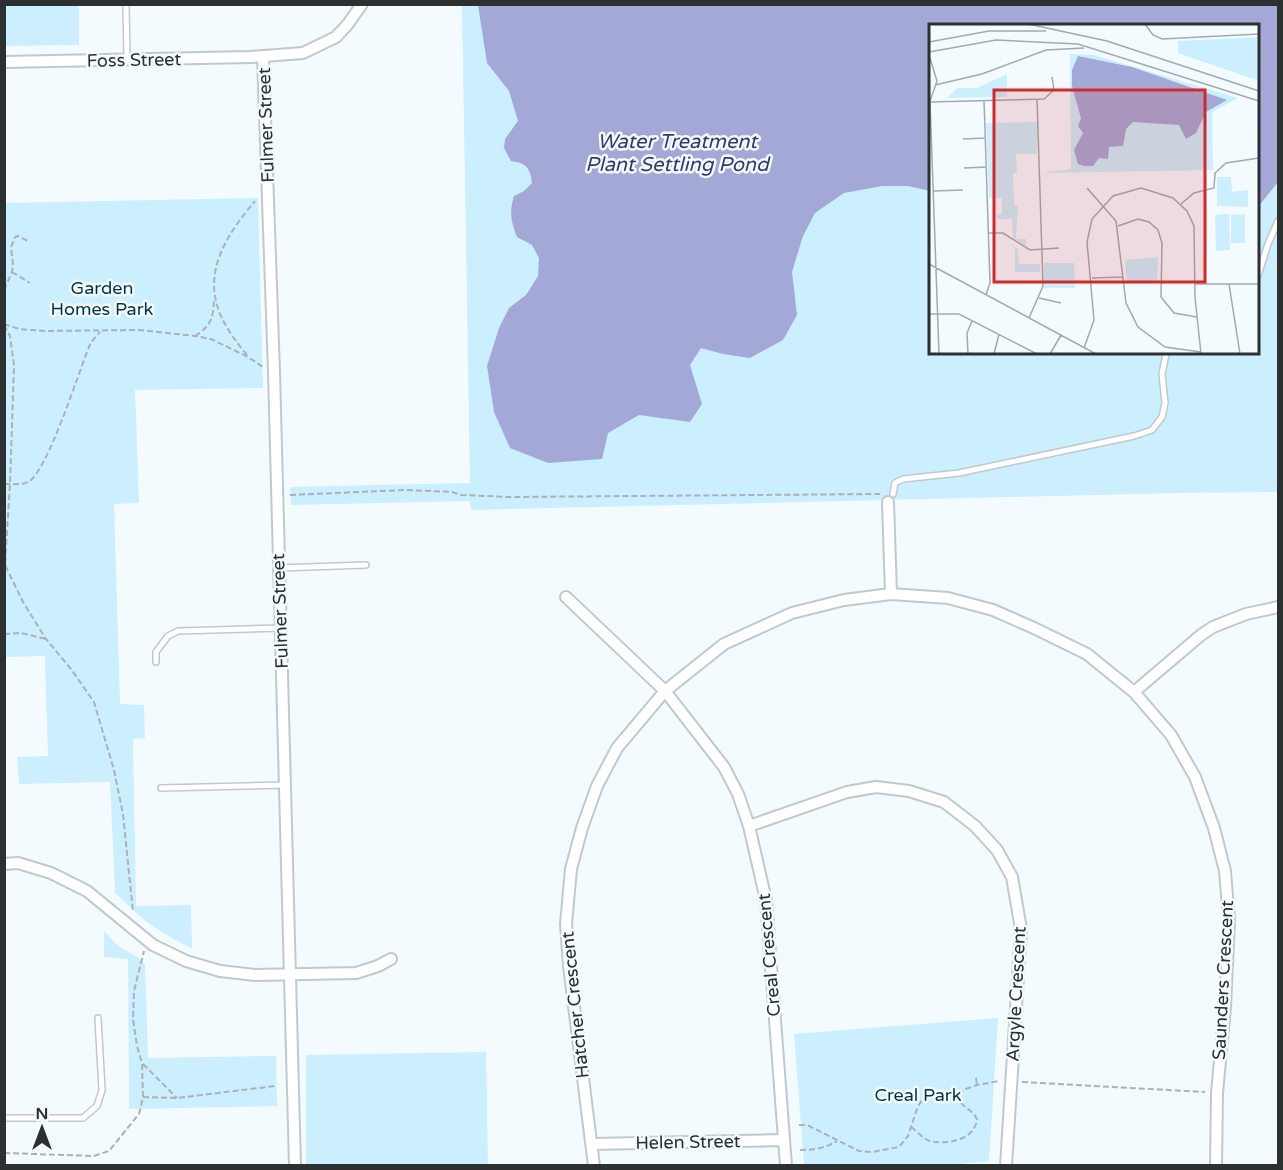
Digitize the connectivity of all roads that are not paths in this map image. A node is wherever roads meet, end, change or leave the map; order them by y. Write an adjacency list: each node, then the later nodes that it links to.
1 (126, 4): 4 (lane)
2 (362, 4): 3 (street, Foss Street)
3 (263, 57): 4 (street, Foss Street); 11 (street, Fulmer Street)
4 (127, 60): 5 (street, Foss Street)
5 (4, 62)
6 (1278, 221): 7 (lane)
7 (1259, 270)
8 (1167, 354): 9 (lane)
9 (891, 498): 12 (street)
10 (366, 565): 11 (lane)
11 (279, 568): 15 (street, Fulmer Street)
12 (891, 594): 17 (street, Hatcher Crescent); 18 (street, Saunders Crescent)
13 (566, 597): 17 (street, Creal Crescent)
14 (1278, 606): 18 (street)
15 (281, 628): 16 (lane); 19 (street, Fulmer Street)
16 (156, 662)
17 (665, 691): 21 (street, Creal Crescent); 28 (street, Hatcher Crescent)
18 (1134, 692): 33 (street, Saunders Crescent)
19 (285, 785): 20 (lane); 24 (street, Fulmer Street)
20 (161, 788)
21 (749, 826): 27 (street, Creal Crescent); 32 (street, Argyle Crescent)
22 (4, 864): 24 (street)
23 (392, 959): 24 (street)
24 (290, 973): 29 (street, Fulmer Street)
25 (98, 1018): 26 (lane)
26 (4, 1118)
27 (784, 1140): 28 (street, Helen Street); 31 (street, Creal Crescent)
28 (592, 1144): 30 (street, Hatcher Crescent)
29 (295, 1166)
30 (594, 1166)
31 (786, 1166)
32 (1006, 1166)
33 (1216, 1166)

